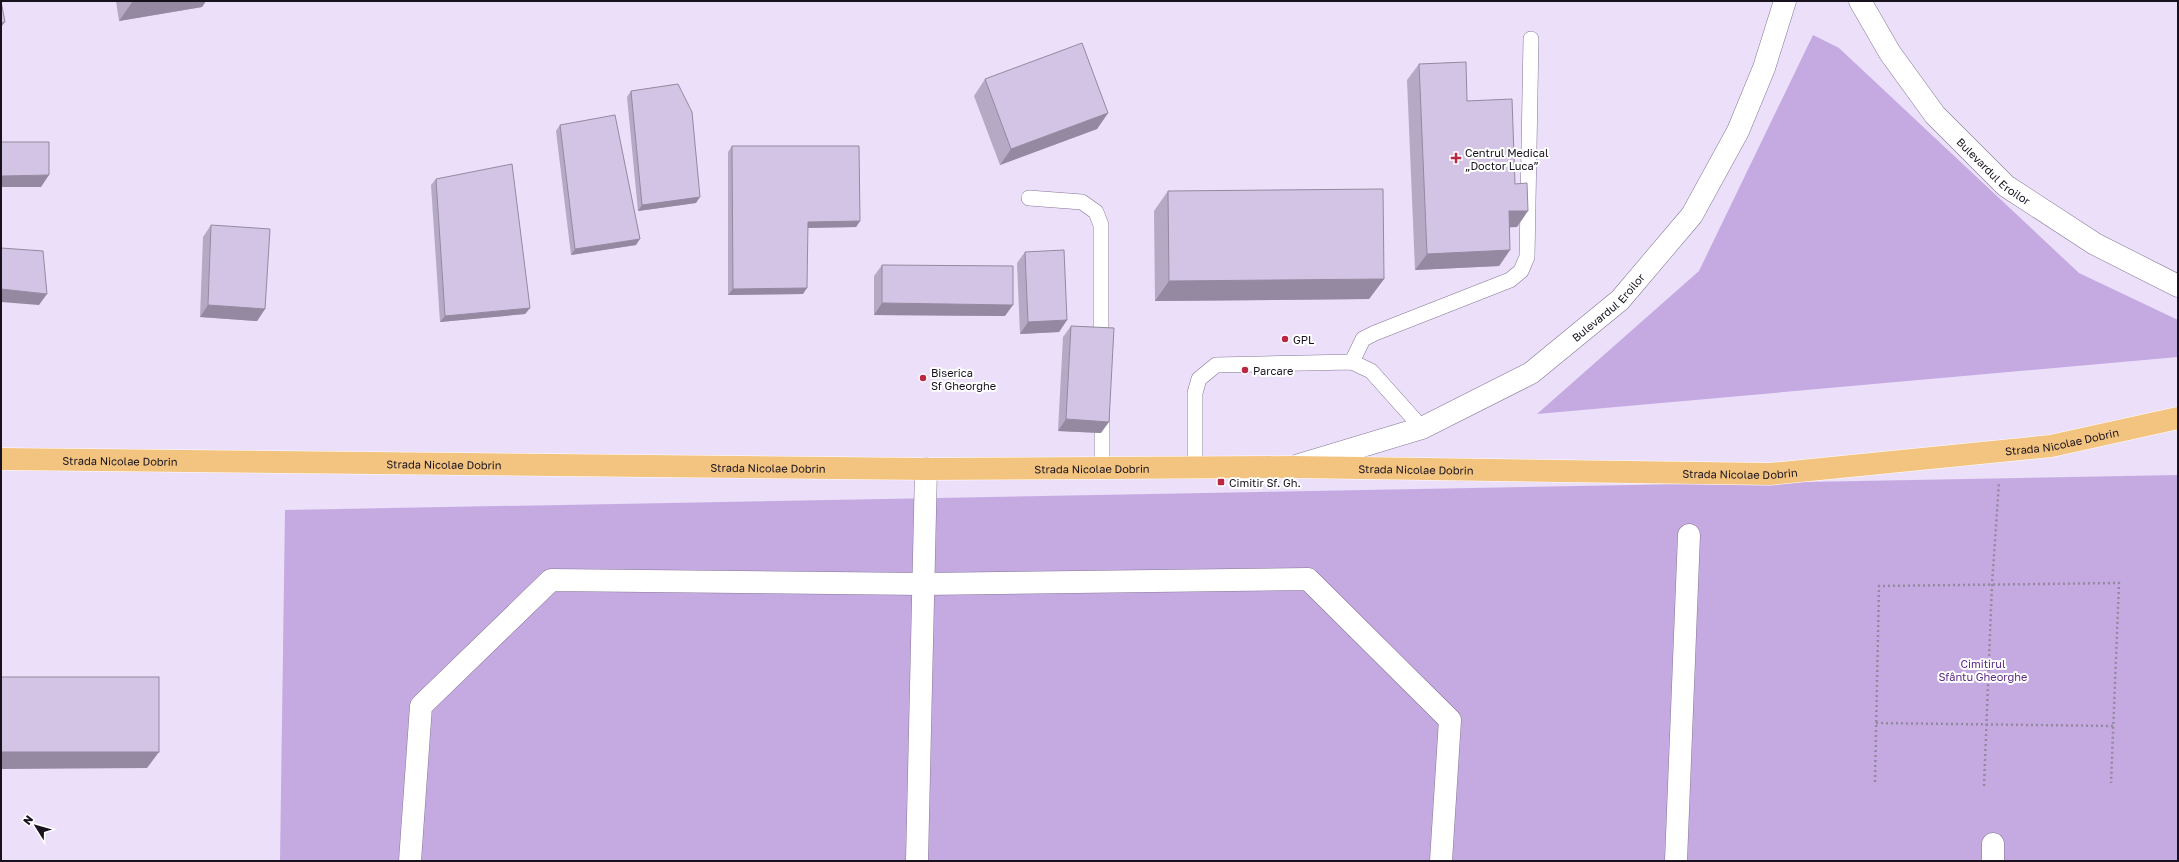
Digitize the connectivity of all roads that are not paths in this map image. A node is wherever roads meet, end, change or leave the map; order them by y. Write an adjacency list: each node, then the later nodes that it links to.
1 (1785, 1): 10 (street, Bulevardul Eroilor)
2 (1860, 1): 5 (street, Bulevardul Eroilor)
3 (1531, 39): 7 (lane)
4 (1029, 198): 6 (lane)
5 (2178, 286)
6 (1102, 358)
7 (1352, 362): 10 (lane); 12 (lane)
8 (1102, 397): 13 (lane)
9 (2178, 418): 14 (main road, Strada Nicolae Dobrin)
10 (1422, 428): 14 (street, Bulevardul Eroilor)
11 (1, 459): 15 (main road, Strada Nicolae Dobrin)
12 (1195, 466): 13 (main road, Strada Nicolae Dobrin); 14 (main road, Strada Nicolae Dobrin)
13 (1102, 467): 15 (main road, Strada Nicolae Dobrin)
14 (1293, 467)
15 (926, 469): 17 (street)
16 (1689, 535): 21 (street)
17 (924, 584): 18 (street); 19 (street); 20 (street)
18 (410, 861)
19 (917, 861)
20 (1441, 861)
21 (1676, 861)

